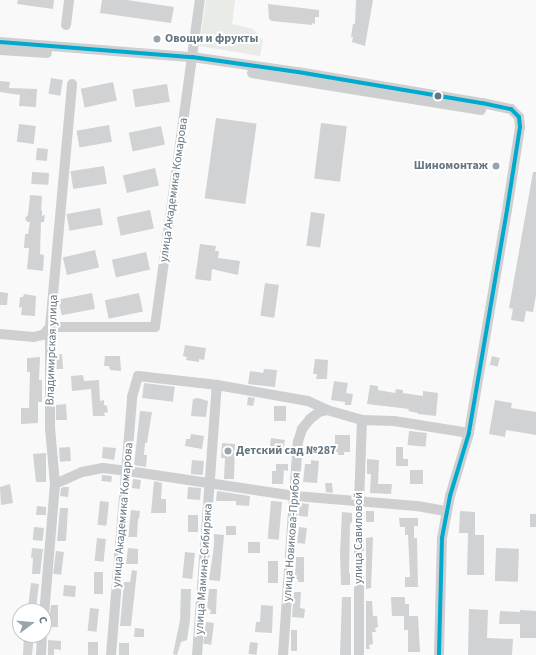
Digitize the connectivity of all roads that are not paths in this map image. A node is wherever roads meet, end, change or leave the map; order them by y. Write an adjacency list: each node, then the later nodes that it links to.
1 (69, 0): 3 (street)
2 (200, 0): 6 (street, улица Академика Комарова)
3 (66, 25)
4 (0, 42): 6 (street)
5 (0, 50): 6 (street)
6 (192, 60): 8 (street, улица Академика Комарова); 13 (street)
7 (72, 84): 8 (street, Владимирская улица)
8 (50, 327): 9 (street); 16 (street, Владимирская улица)
9 (0, 334)
10 (217, 385): 11 (street); 14 (street, улица Академика Комарова); 15 (street, улица Мамина-Сибиряка)
11 (327, 410): 12 (street); 17 (street, улица Новикова-Прибоя)
12 (362, 420): 13 (street); 18 (street, улица Савиловой)
13 (469, 433): 19 (street)
14 (128, 471): 15 (street); 16 (street); 23 (street, улица Академика Комарова)
15 (210, 483): 17 (street); 24 (street, улица Мамина-Сибиряка)
16 (55, 484): 20 (street, Владимирская улица)
17 (295, 496): 18 (street); 25 (street, улица Новикова-Прибоя)
18 (359, 502): 19 (street); 26 (street, улица Савиловой)
19 (446, 511): 27 (street)
20 (45, 603)
21 (42, 643): 22 (street)
22 (41, 655)
23 (111, 655)
24 (197, 655)
25 (283, 655)
26 (359, 655)
27 (439, 655)

